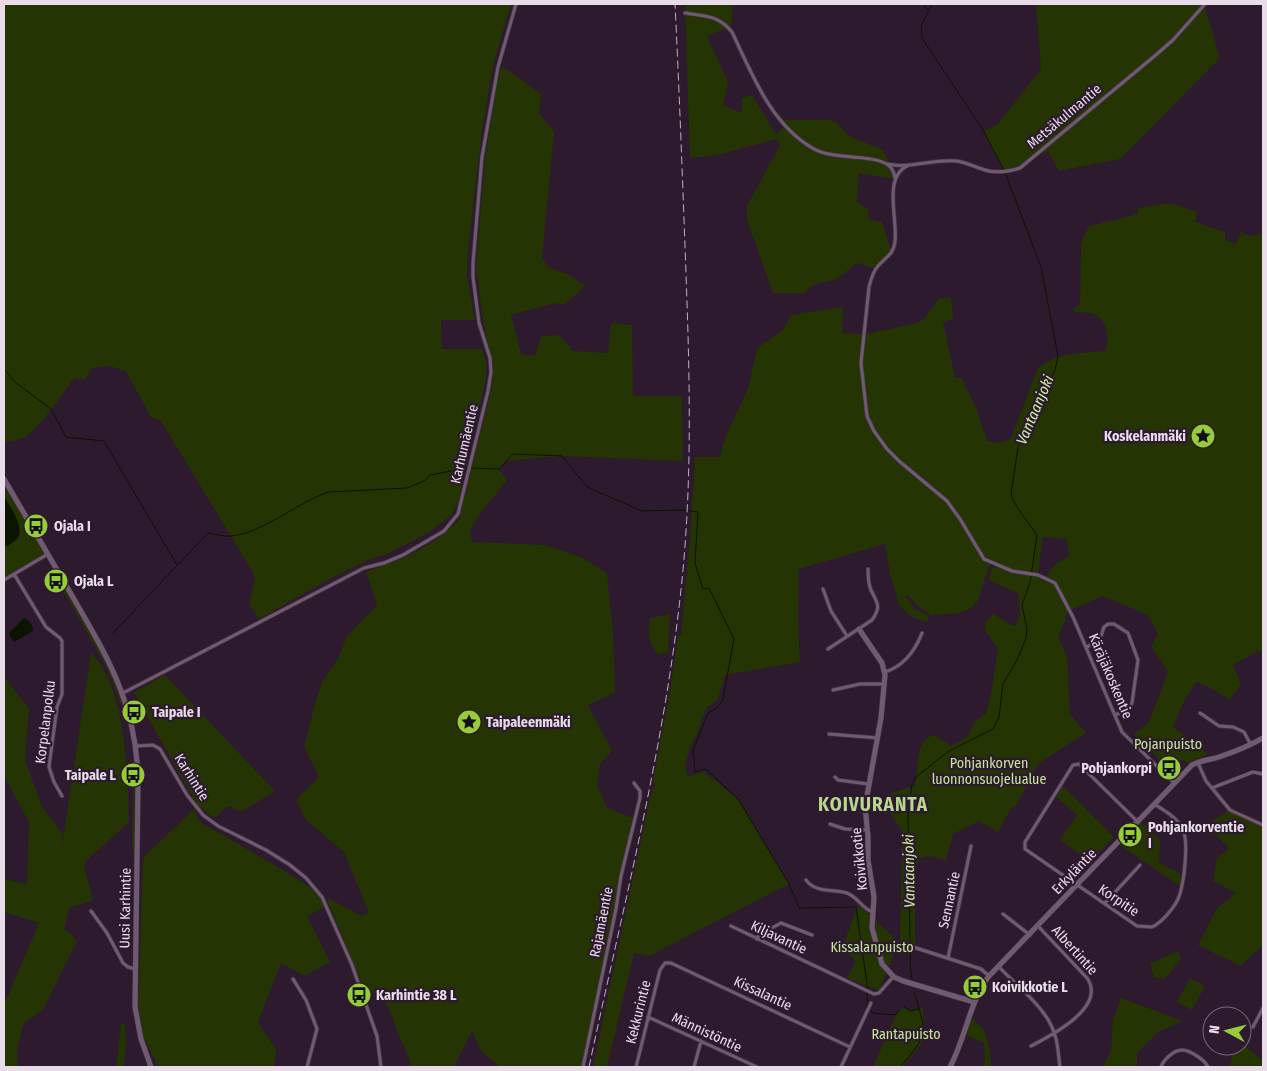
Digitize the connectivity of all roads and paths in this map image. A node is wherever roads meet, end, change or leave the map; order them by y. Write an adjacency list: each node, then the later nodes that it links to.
1 (516, 4): 21 (street, Karhumäentie)
2 (1205, 4): 5 (street, Metsäkulmantie)
3 (685, 12): 4 (street, Metsäkulmantie)
4 (887, 164): 5 (street, Metsäkulmantie); 6 (street)
5 (909, 166): 6 (street)
6 (896, 179): 16 (street, Käräjäkoskentie)
7 (4, 479): 8 (street)
8 (48, 554): 10 (street); 21 (street)
9 (868, 569): 13 (street)
10 (14, 574): 11 (street); 36 (street, Korpelanpolku)
11 (4, 580)
12 (823, 589): 15 (street)
13 (860, 629): 15 (street); 18 (street, Koivikkotie)
14 (922, 633): 18 (street)
15 (847, 636): 17 (street)
16 (1086, 648): 23 (street, Käräjäkoskentie); 23 (street)
17 (828, 649)
18 (885, 672): 19 (street, Koivikkotie)
19 (885, 684): 20 (street); 25 (street, Koivikkotie)
20 (833, 690)
21 (123, 693): 28 (street)
22 (1200, 713): 27 (street)
23 (1115, 715): 34 (street, Käräjäkoskentie)
24 (829, 734): 25 (street)
25 (878, 738): 33 (street, Koivikkotie)
26 (1263, 738): 27 (street, Erkyläntie)
27 (1251, 745): 29 (street, Erkyläntie)
28 (136, 746): 59 (street, Uusi Karhintie); 76 (street, Karhintie)
29 (1197, 762): 34 (street, Erkyläntie); 35 (street)
30 (1263, 774): 35 (street)
31 (835, 777): 33 (street)
32 (634, 783): 77 (street, Rajamäentie)
33 (868, 784): 41 (street, Koivikkotie)
34 (1174, 784): 37 (street, Erkyläntie)
35 (1212, 788): 40 (street)
36 (62, 796)
37 (1154, 804): 38 (street, Erkyläntie); 46 (street, Korpitie)
38 (1138, 822): 45 (street, Erkyläntie); 45 (street, Korpitie)
39 (830, 824): 41 (street)
40 (1263, 825)
41 (867, 830): 48 (street, Koivikkotie)
42 (971, 846): 56 (street, Sennantie)
43 (1140, 865): 46 (street)
44 (806, 880): 48 (street)
45 (1077, 885): 46 (street, Korpitie); 51 (street, Erkyläntie)
46 (1105, 903)
47 (91, 912): 59 (street)
48 (873, 912): 61 (street, Koivikkotie)
49 (1003, 914): 53 (street)
50 (731, 926): 54 (street, Kiljavantie)
51 (1038, 926): 53 (street, Erkyläntie); 69 (street, Albertintie)
52 (812, 935): 54 (street)
53 (1030, 935): 58 (street, Erkyläntie)
54 (757, 938): 61 (street, Kiljavantie)
55 (908, 945): 56 (street)
56 (948, 958): 60 (street)
57 (665, 963): 67 (street, Kekkurintie); 71 (street, Kissalantie)
58 (999, 967): 60 (street, Erkyläntie); 69 (street)
59 (135, 969): 74 (street, Uusi Karhintie)
60 (990, 976): 63 (street, Erkyläntie)
61 (894, 977): 63 (street)
62 (293, 979): 75 (street)
63 (974, 1002): 82 (street, Erkyläntie)
64 (871, 1003): 71 (street)
65 (1263, 1008): 66 (street)
66 (1262, 1015): 68 (street)
67 (648, 1017): 70 (street, Männistöntie); 78 (street, Kekkurintie)
68 (1253, 1027)
69 (1054, 1034): 72 (street); 83 (street)
70 (701, 1041): 73 (street, Männistöntie); 79 (street)
71 (850, 1046): 81 (street)
72 (1031, 1046)
73 (752, 1066): 80 (street, Männistöntie)
74 (151, 1067)
75 (307, 1067)
76 (381, 1067)
77 (582, 1067)
78 (636, 1067)
79 (694, 1067)
80 (757, 1067)
81 (841, 1067)
82 (950, 1067)
83 (1060, 1067)
84 (1161, 1067): 85 (street)
85 (1208, 1067)

